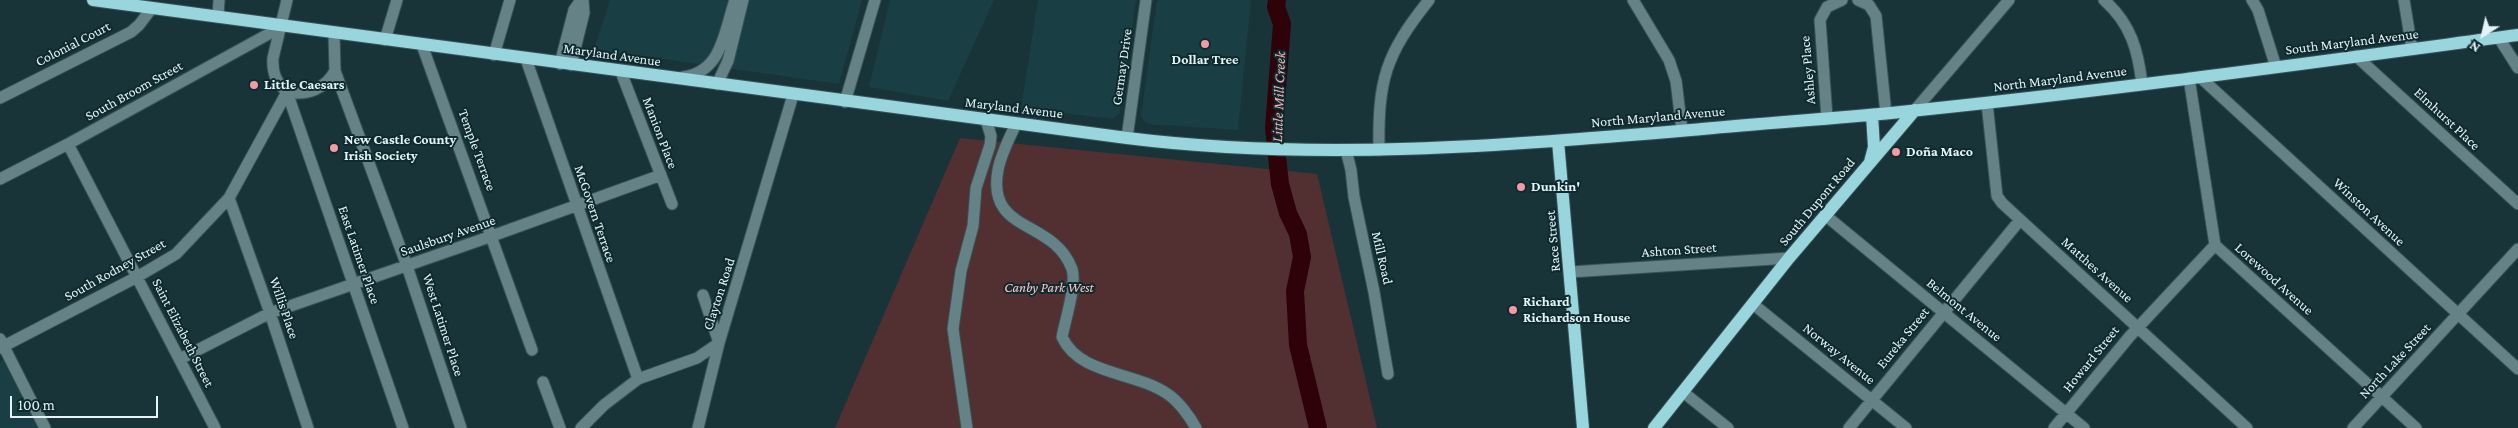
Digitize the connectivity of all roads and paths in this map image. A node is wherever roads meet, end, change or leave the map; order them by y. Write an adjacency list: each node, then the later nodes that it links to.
1 (94, 0): 19 (main road, Maryland Avenue)
2 (219, 0): 21 (street)
3 (287, 0): 22 (street)
4 (397, 0): 26 (street)
5 (510, 0): 29 (street)
6 (582, 0): 32 (street)
7 (735, 0): 37 (street)
8 (743, 0): 39 (street)
9 (875, 0): 44 (street)
10 (1146, 0): 53 (street, Germay Drive)
11 (1429, 0): 57 (street)
12 (1633, 0): 52 (street)
13 (1842, 0): 49 (street, Ashley Place)
14 (1858, 0): 47 (street)
15 (2009, 0): 46 (street, South Dupont Road)
16 (2104, 0): 40 (street)
17 (2252, 0): 33 (street)
18 (2404, 0): 28 (street)
19 (124, 2): 20 (main road, Maryland Avenue)
20 (152, 8): 21 (main road, Maryland Avenue); 43 (street, Colonial Court)
21 (218, 17): 22 (main road, Maryland Avenue)
22 (280, 26): 23 (main road, Maryland Avenue); 41 (street); 55 (street, South Broom Street)
23 (334, 33): 26 (main road, Maryland Avenue); 35 (street, West Latimer Place)
24 (2518, 36): 25 (main road, South Maryland Avenue)
25 (2499, 38): 28 (main road, South Maryland Avenue); 34 (street)
26 (385, 40): 27 (main road, Maryland Avenue)
27 (422, 45): 29 (main road, Maryland Avenue); 67 (street, Temple Terrace)
28 (2412, 49): 30 (main road, South Maryland Avenue)
29 (494, 55): 31 (main road, Maryland Avenue)
30 (2356, 56): 33 (main road, South Maryland Avenue); 63 (street, Elmhurst Place)
31 (526, 59): 32 (main road, Maryland Avenue); 64 (street, McGovern Terrace)
32 (566, 64): 36 (main road, Maryland Avenue)
33 (2276, 67): 38 (main road, South Maryland Avenue)
34 (2518, 68)
35 (335, 71): 41 (street); 71 (street, West Latimer Place)
36 (621, 72): 37 (main road, Maryland Avenue); 59 (street, Manion Place)
37 (668, 78): 39 (main road, Maryland Avenue)
38 (2195, 78): 40 (main road, North Maryland Avenue); 68 (street, Lorewood Avenue); 79 (street, Winston Avenue)
39 (716, 84): 42 (main road, Maryland Avenue)
40 (2142, 84): 45 (main road, North Maryland Avenue)
41 (287, 92): 61 (street, South Rodney Street); 74 (street, East Latimer Place)
42 (793, 95): 44 (main road, Maryland Avenue); 81 (street, Clayton Road)
43 (0, 98)
44 (845, 102): 50 (main road, Maryland Avenue)
45 (1987, 103): 46 (main road, North Maryland Avenue); 66 (street, Matthes Avenue)
46 (1915, 110): 47 (main road, North Maryland Avenue); 58 (main road, South Dupont Road)
47 (1886, 114): 48 (main road, North Maryland Avenue)
48 (1872, 115): 49 (main road, North Maryland Avenue); 58 (main road)
49 (1827, 118): 52 (main road, North Maryland Avenue)
50 (986, 120): 51 (main road, Maryland Avenue); 101 (street)
51 (1016, 124): 53 (main road, Maryland Avenue); 102 (street)
52 (1682, 130): 54 (main road, North Maryland Avenue)
53 (1127, 138): 56 (main road, North Maryland Avenue)
54 (1558, 141): 57 (main road, North Maryland Avenue); 72 (main road, Race Street)
55 (68, 144): 60 (street, South Broom Street); 73 (street, Saint Elizabeth Street)
56 (1346, 150): 57 (main road, North Maryland Avenue); 86 (street, Mill Road)
57 (1379, 150)
58 (1869, 164): 65 (main road, South Dupont Road)
59 (661, 175): 62 (street, Manion Place); 64 (street, Saulsbury Avenue)
60 (0, 179)
61 (229, 198): 73 (street, South Rodney Street); 77 (street, Willis Place)
62 (672, 204)
63 (2518, 204)
64 (576, 206): 67 (street, Saulsbury Avenue); 87 (street, McGovern Terrace)
65 (1825, 215): 70 (main road, South Dupont Road); 78 (street, Belmont Avenue)
66 (2020, 220): 78 (street, Eureka Street); 80 (street, Matthes Avenue)
67 (492, 236): 71 (street, Saulsbury Avenue); 83 (street, Temple Terrace)
68 (2215, 245): 80 (street, Howard Street); 90 (street, Lorewood Avenue)
69 (2518, 249): 79 (street, North Lake Street)
70 (1789, 258): 72 (street, Ashton Street); 76 (main road, South Dupont Road)
71 (407, 266): 74 (street, Saulsbury Avenue); 97 (street, West Latimer Place)
72 (1570, 272): 103 (main road, Race Street)
73 (137, 277): 82 (street, South Rodney Street); 84 (street, Saint Elizabeth Street)
74 (353, 285): 77 (street, Saulsbury Avenue); 96 (street, East Latimer Place)
75 (703, 295): 81 (street)
76 (1753, 304): 89 (main road, South Dupont Road); 91 (street, Norway Avenue)
77 (270, 313): 84 (street, Saulsbury Avenue); 95 (street, Willis Place)
78 (1943, 313): 91 (street, Eureka Street); 92 (street, Belmont Avenue)
79 (2458, 314): 85 (street, Winston Avenue); 90 (street, North Lake Street)
80 (2138, 327): 92 (street, Howard Street); 110 (street, Matthes Avenue)
81 (719, 343): 87 (street, Clayton Road); 100 (street)
82 (1, 344): 93 (street)
83 (532, 350)
84 (180, 359): 94 (street, Saint Elizabeth Street)
85 (2518, 369)
86 (1388, 374)
87 (638, 379): 99 (street, Clayton Road)
88 (543, 382): 98 (street)
89 (1683, 392): 104 (main road, South Dupont Road); 105 (street)
90 (2382, 397): 111 (street, North Lake Street); 112 (street, Lorewood Avenue)
91 (1872, 400): 106 (street, Eureka Street); 107 (street, Norway Avenue)
92 (2066, 414): 108 (street, Howard Street); 109 (street, Belmont Avenue)
93 (45, 428)
94 (215, 428)
95 (308, 428)
96 (403, 428)
97 (461, 428)
98 (560, 428)
99 (581, 428)
100 (698, 428)
101 (967, 428)
102 (1196, 428)
103 (1583, 428)
104 (1654, 428)
105 (1728, 428)
106 (1848, 428)
107 (1906, 428)
108 (2054, 428)
109 (2084, 428)
110 (2247, 428)
111 (2353, 428)
112 (2416, 428)

